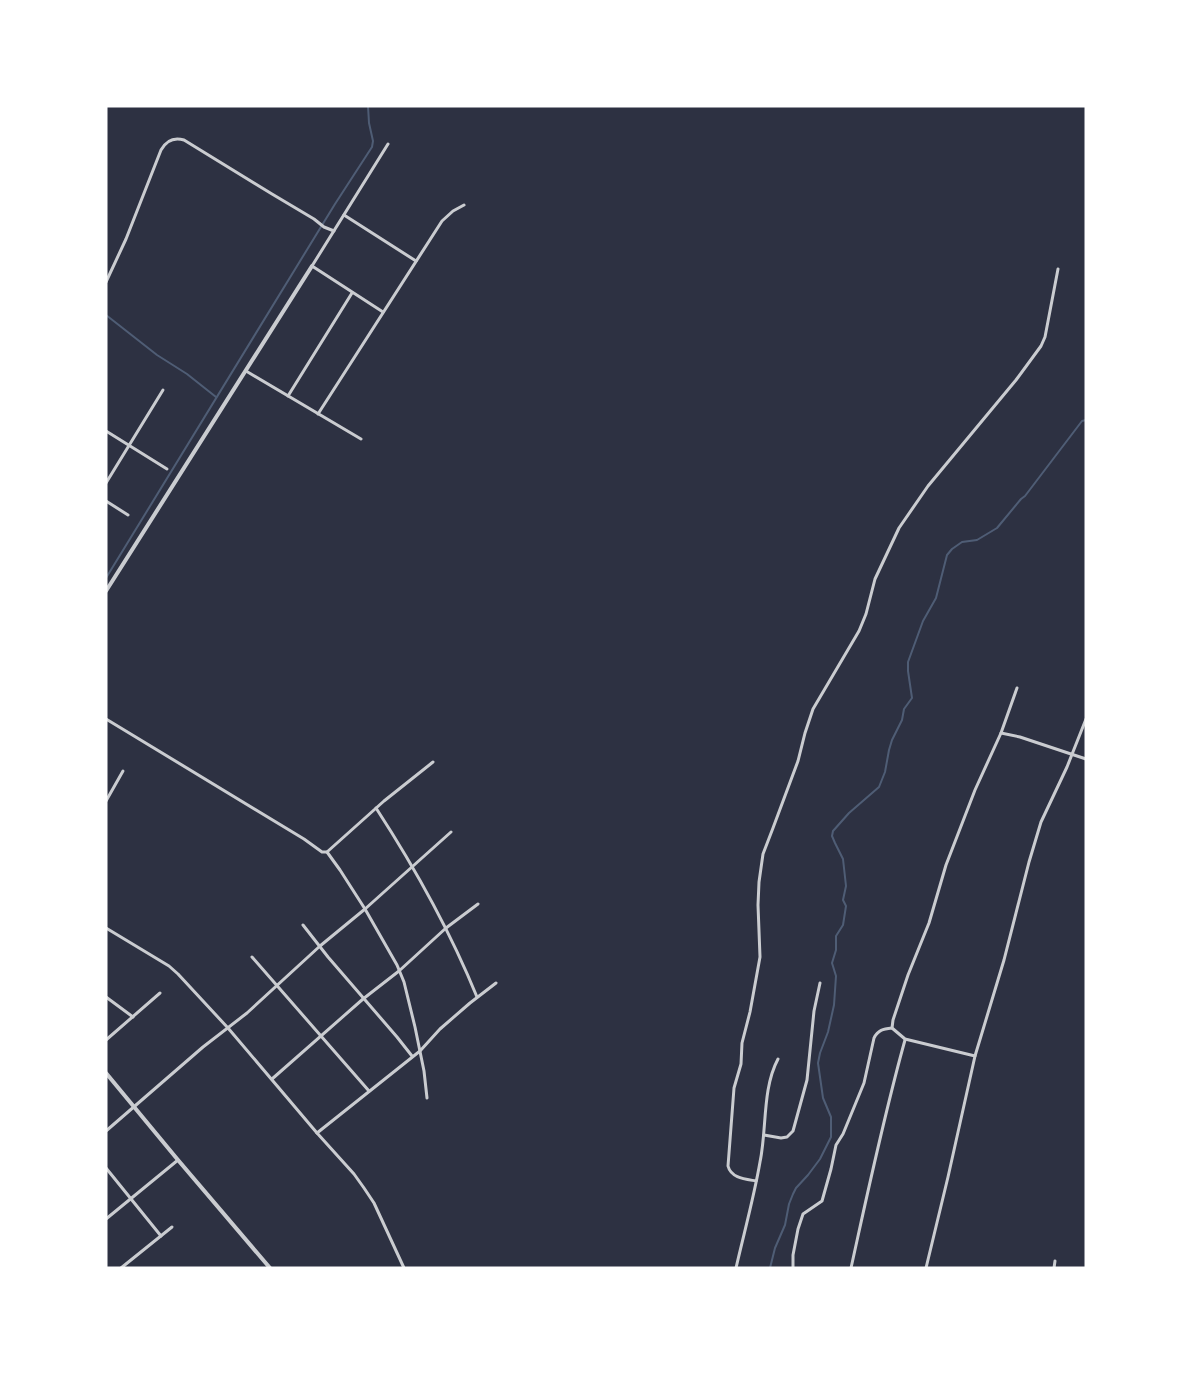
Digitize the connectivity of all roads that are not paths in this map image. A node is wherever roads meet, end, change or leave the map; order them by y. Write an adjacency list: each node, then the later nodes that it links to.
1 (388, 144): 3 (street)
2 (464, 205): 5 (street)
3 (344, 215): 4 (street); 5 (street)
4 (334, 231): 6 (street); 8 (street)
5 (416, 261): 10 (street)
6 (312, 266): 9 (street); 11 (street)
7 (1058, 269): 71 (street)
8 (106, 282)
9 (352, 293): 10 (street); 13 (street)
10 (383, 312): 14 (street)
11 (246, 371): 13 (street); 22 (street)
12 (163, 390): 17 (street)
13 (288, 396): 14 (street)
14 (318, 414): 16 (street)
15 (106, 431): 17 (street)
16 (361, 439)
17 (130, 446): 18 (street); 19 (street)
18 (167, 469)
19 (106, 483)
20 (106, 501): 21 (street)
21 (128, 514)
22 (106, 591)
23 (1017, 688): 26 (street)
24 (106, 718): 34 (street)
25 (1086, 719): 27 (street)
26 (1001, 733): 27 (street); 53 (street)
27 (1072, 754): 28 (street); 59 (street)
28 (1086, 759)
29 (433, 762): 32 (street)
30 (123, 771): 31 (street)
31 (106, 802)
32 (376, 808): 34 (street); 35 (street)
33 (451, 832): 35 (street)
34 (327, 852): 37 (street)
35 (413, 867): 37 (street); 40 (street)
36 (478, 904): 40 (street)
37 (365, 909): 41 (street); 43 (street)
38 (303, 925): 41 (street)
39 (106, 928): 52 (street)
40 (446, 928): 43 (street); 49 (street)
41 (320, 946): 46 (street); 50 (street)
42 (252, 957): 46 (street)
43 (399, 971): 50 (street); 57 (street)
44 (496, 983): 49 (street)
45 (820, 983): 68 (street)
46 (277, 985): 52 (street); 54 (street)
47 (160, 993): 51 (street)
48 (106, 997): 51 (street)
49 (477, 997): 57 (street)
50 (364, 999): 54 (street); 58 (street)
51 (133, 1017): 56 (street)
52 (228, 1028): 62 (street); 65 (street)
53 (892, 1028): 55 (street); 81 (street)
54 (321, 1036): 62 (street); 63 (street)
55 (905, 1039): 59 (street); 82 (street)
56 (106, 1040)
57 (420, 1050): 58 (street); 64 (street)
58 (412, 1056): 63 (street)
59 (976, 1056): 83 (street)
60 (778, 1059): 68 (street)
61 (106, 1073): 65 (street)
62 (272, 1079): 67 (street)
63 (369, 1091): 67 (street)
64 (427, 1098)
65 (135, 1107): 66 (street); 69 (street)
66 (106, 1131)
67 (317, 1133): 79 (street)
68 (764, 1135): 71 (street)
69 (178, 1160): 72 (street); 78 (street)
70 (106, 1168): 72 (street)
71 (756, 1181): 80 (street)
72 (132, 1199): 73 (street); 75 (street)
73 (106, 1220)
74 (172, 1227): 75 (street)
75 (161, 1236): 77 (street)
76 (1055, 1262): 84 (street)
77 (121, 1268)
78 (270, 1268)
79 (404, 1268)
80 (736, 1268)
81 (793, 1268)
82 (852, 1268)
83 (926, 1268)
84 (1054, 1268)

